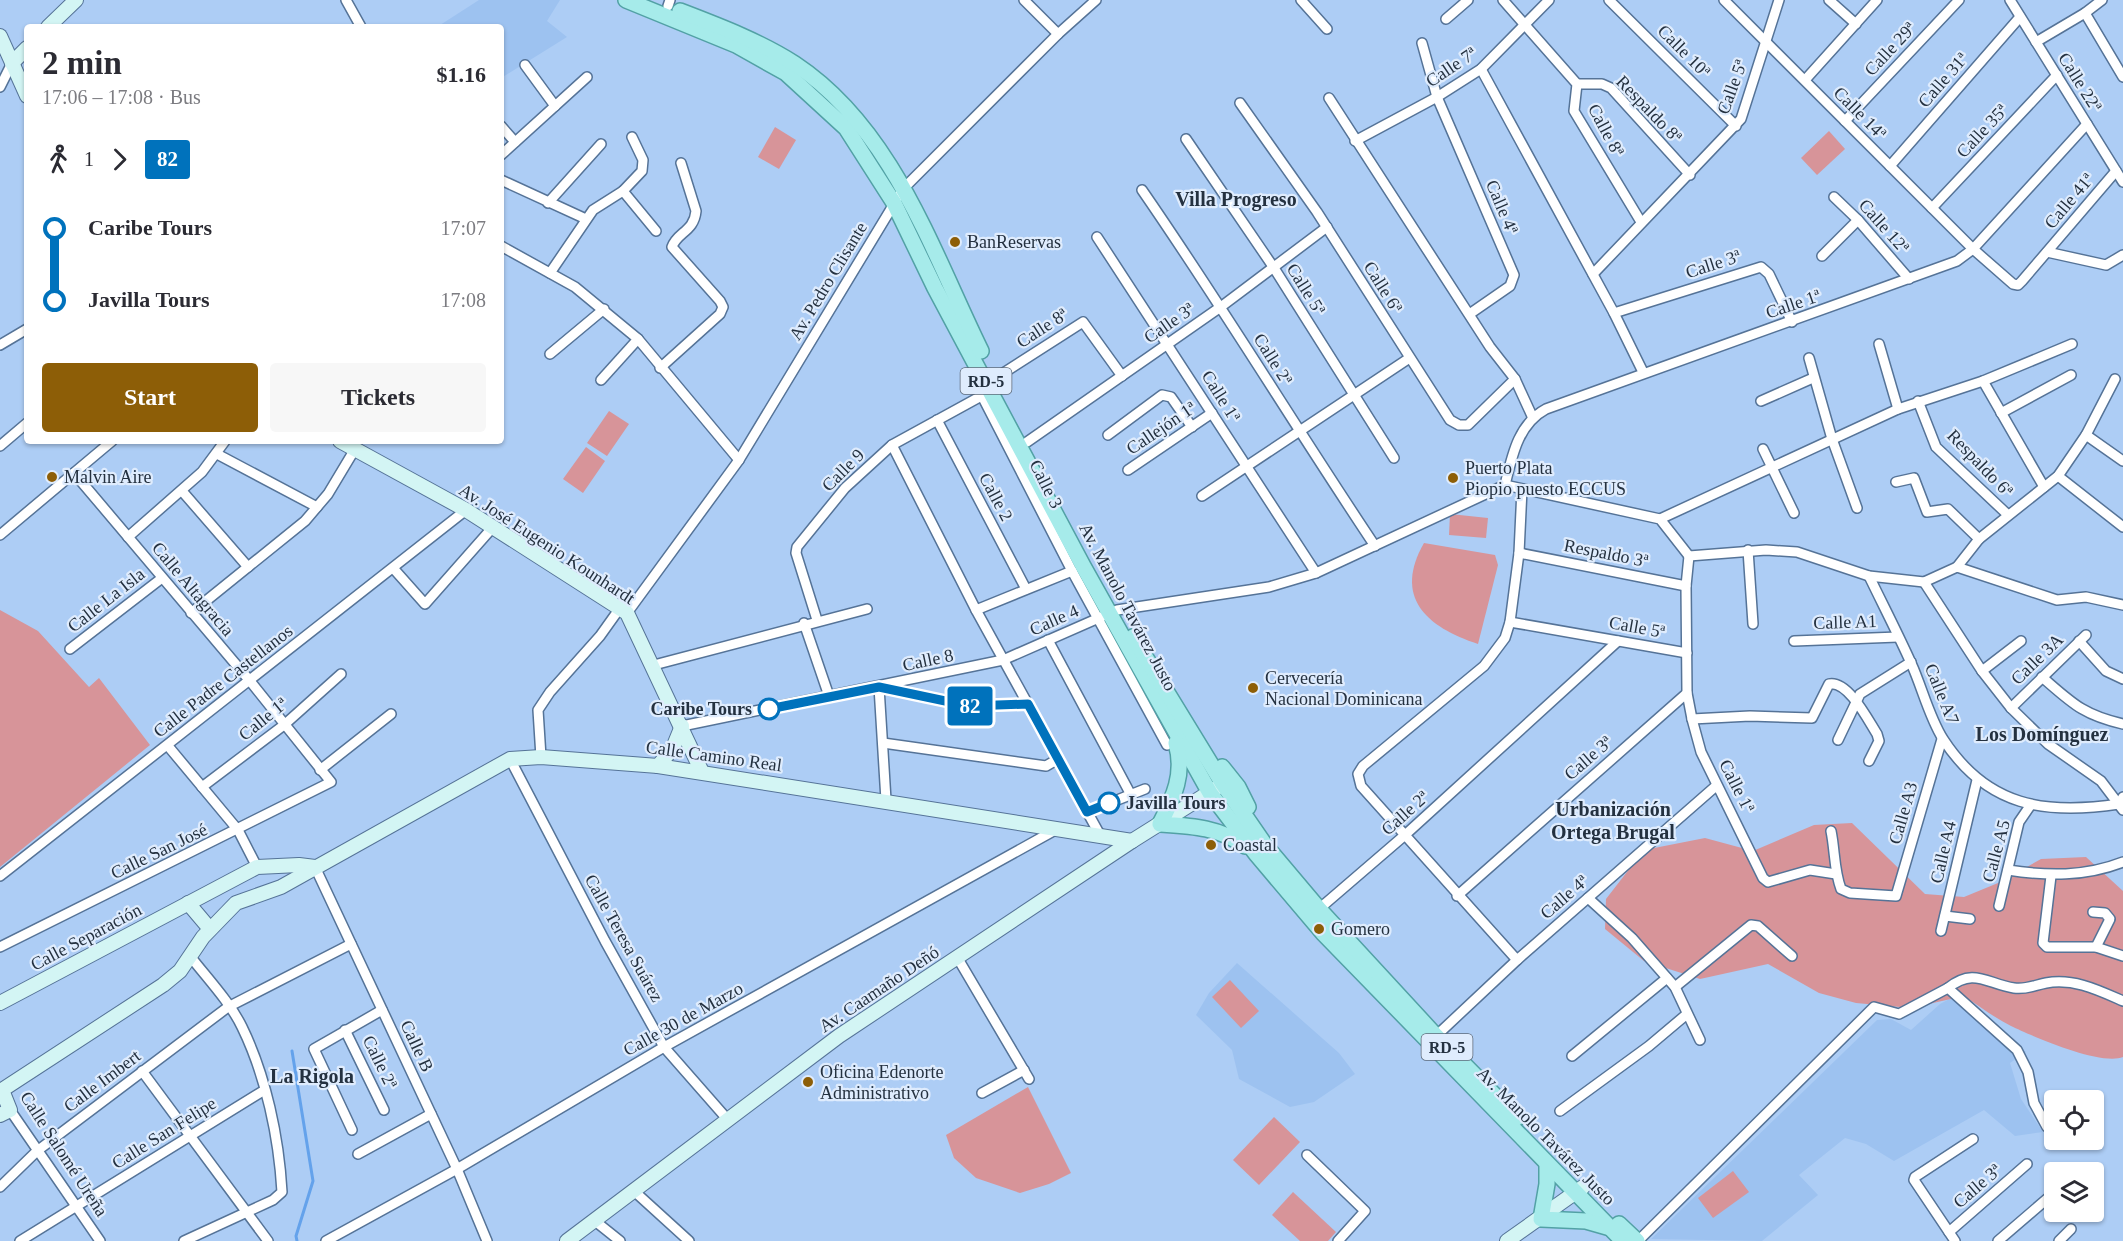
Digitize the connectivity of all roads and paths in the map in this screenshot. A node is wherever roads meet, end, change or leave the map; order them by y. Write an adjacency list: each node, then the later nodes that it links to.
1 (76, 0): 23 (street)
2 (346, 0): 24 (street)
3 (626, 0): 69 (main road, Av. Manolo Tavárez Justo / RD-5)
4 (652, 0): 19 (main road, Av. Manolo Tavárez Justo / RD-5)
5 (1024, 0): 28 (street)
6 (1096, 0): 28 (street, Av. Pedro Clisante)
7 (1301, 0): 27 (street)
8 (1468, 0): 22 (street)
9 (1503, 0): 26 (street, Calle 8ª)
10 (1549, 0): 26 (street, Calle 7ª)
11 (1609, 0): 50 (street, Calle 10ª)
12 (1724, 0): 30 (street, Calle 14ª)
13 (1779, 0): 30 (street, Calle 5ª)
14 (1829, 0): 25 (street)
15 (1877, 0): 25 (street)
16 (1959, 0): 48 (street, Calle 29ª)
17 (2010, 0): 21 (street, Calle 22ª)
18 (2102, 0): 20 (street)
19 (669, 3): 64 (main road, Av. Manolo Tavárez Justo / RD-5)
20 (2085, 13): 31 (street); 39 (street)
21 (2020, 17): 31 (street, Calle 22ª); 59 (street, Calle 31ª)
22 (1446, 19)
23 (51, 24)
24 (359, 24)
25 (1856, 24): 40 (street)
26 (1527, 25): 36 (street, Calle 7ª); 41 (street, Calle 8ª)
27 (1327, 29)
28 (1058, 34): 64 (street, Av. Pedro Clisante)
29 (0, 36): 34 (street)
30 (1765, 41): 40 (street, Calle 14ª); 50 (street, Calle 5ª)
31 (2036, 42): 37 (street, Calle 22ª)
32 (1422, 43): 44 (street, Calle 4ª)
33 (24, 51): 34 (street)
34 (12, 63): 42 (street); 43 (street)
35 (525, 65): 47 (street)
36 (1481, 69): 44 (street, Calle 7ª); 84 (street)
37 (2057, 75): 49 (street, Calle 22ª); 70 (street, Calle 35ª)
38 (587, 76): 47 (street)
39 (2123, 77)
40 (1805, 80): 48 (street, Calle 14ª)
41 (1577, 84): 61 (street, Respaldo 8ª); 73 (street, Calle 8ª)
42 (0, 87)
43 (24, 89)
44 (1437, 97): 54 (street, Calle 7ª); 89 (street, Calle 4ª)
45 (1329, 98): 54 (street)
46 (1240, 103): 74 (street, Calle 6ª)
47 (555, 106): 55 (street)
48 (1845, 121): 59 (street, Calle 14ª)
49 (2087, 124): 60 (street, Calle 22ª); 78 (street, Calle 1ª)
50 (1736, 126): 61 (street, Calle 5ª)
51 (504, 129): 55 (street)
52 (632, 137): 65 (street)
53 (1186, 139): 82 (street, Calle 5ª)
54 (1355, 141): 89 (street)
55 (515, 142): 57 (street)
56 (601, 144): 68 (street)
57 (504, 152)
58 (681, 163): 100 (street)
59 (1890, 166): 70 (street, Calle 14ª)
60 (2116, 171): 63 (street, Calle 22ª); 79 (street, Calle 41ª)
61 (1690, 175): 73 (street, Calle 5ª)
62 (504, 181): 68 (street)
63 (2123, 182)
64 (903, 189): 69 (street, Av. Pedro Clisante); 109 (main road, Av. Manolo Tavárez Justo / RD-5)
65 (623, 190): 71 (street); 75 (street)
66 (1142, 190): 86 (street, Calle 2ª)
67 (1834, 197): 72 (street, Calle 12ª)
68 (548, 203): 71 (street)
69 (894, 203): 109 (main road, Av. Manolo Tavárez Justo / RD-5); 134 (street, Av. Pedro Clisante)
70 (1932, 208): 78 (street, Calle 14ª)
71 (586, 219): 83 (street)
72 (1858, 220): 81 (street); 85 (street, Calle 12ª)
73 (1641, 222): 84 (street, Calle 5ª)
74 (1327, 227): 82 (street, Calle 3ª); 98 (street, Calle 6ª)
75 (656, 231)
76 (1097, 237): 93 (street, Calle 1ª)
77 (504, 248): 83 (street)
78 (1973, 249): 79 (street, Calle 41ª); 85 (street, Calle 1ª)
79 (2048, 252): 80 (street)
80 (2123, 255)
81 (1822, 256)
82 (1274, 268): 86 (street, Calle 3ª); 110 (street, Calle 5ª)
83 (550, 273): 87 (street)
84 (1593, 274): 88 (street)
85 (1909, 279): 90 (street, Calle 1ª)
86 (1222, 306): 93 (street, Calle 3ª); 120 (street, Calle 2ª)
87 (604, 309): 92 (street); 97 (street)
88 (1614, 313): 90 (street, Calle 3ª); 101 (street)
89 (1470, 314): 107 (street)
90 (1792, 322): 101 (street, Calle 1ª)
91 (24, 331): 96 (street)
92 (638, 339): 100 (street); 106 (street)
93 (1168, 344): 103 (street, Calle 3ª); 114 (street, Calle 1ª)
94 (1879, 344): 113 (street)
95 (2072, 344): 108 (street)
96 (0, 345)
97 (550, 354)
98 (1408, 358): 107 (street, Calle 6ª); 110 (street)
99 (1809, 358): 104 (street)
100 (660, 368): 134 (street)
101 (1643, 372): 116 (street, Calle 1ª)
102 (2071, 375): 115 (street)
103 (1122, 376): 109 (street, Calle 8ª); 124 (street, Calle 3ª)
104 (1813, 378): 111 (street); 123 (street)
105 (2115, 379): 122 (street)
106 (601, 380)
107 (1515, 380): 116 (street)
108 (1983, 381): 112 (street); 115 (street)
109 (988, 389): 117 (street, Calle 9); 124 (main road, Av. Manolo Tavárez Justo / RD-5); 165 (street, Calle 3); 177 (main road, Av. Manolo Tavárez Justo / RD-5)
110 (1352, 394): 120 (street); 133 (street, Calle 5ª)
111 (1761, 401)
112 (1918, 401): 113 (street); 151 (street, Respaldo 6ª)
113 (1898, 408): 123 (street)
114 (1212, 413): 119 (street, Callejón 1ª); 136 (street, Calle 1ª)
115 (2001, 413): 143 (street)
116 (1532, 416): 142 (street)
117 (937, 420): 128 (street, Calle 9); 171 (street, Calle 2)
118 (24, 426): 129 (street)
119 (1192, 427): 121 (street); 138 (street, Callejón 1ª)
120 (1299, 432): 136 (street); 158 (street, Calle 2ª)
121 (1108, 435)
122 (2086, 435): 135 (street); 140 (street)
123 (1832, 439): 137 (street); 148 (street)
124 (1027, 442): 177 (main road, Av. Manolo Tavárez Justo / RD-5)
125 (108, 444): 139 (street)
126 (223, 444): 132 (street)
127 (346, 444): 131 (street, Av. José Eugenio Kounhardt)
128 (892, 445): 175 (street); 178 (street, Calle 9)
129 (0, 446)
130 (1763, 448): 137 (street)
131 (355, 449): 147 (street); 149 (street, Av. José Eugenio Kounhardt)
132 (217, 454): 145 (street); 147 (street)
133 (1394, 458)
134 (739, 460): 174 (street, Av. Pedro Clisante)
135 (2123, 461)
136 (1246, 468): 146 (street); 166 (street, Calle 1ª)
137 (1771, 468): 150 (street); 152 (street)
138 (1128, 470)
139 (74, 473): 155 (street); 156 (street, Calle Altagracia)
140 (2058, 476): 143 (street); 154 (street)
141 (1896, 482): 157 (street)
142 (1505, 485): 144 (street); 158 (street, Calle 4)
143 (2044, 487): 151 (street)
144 (1522, 489): 152 (street); 160 (street)
145 (182, 491): 156 (street); 162 (street)
146 (1202, 496)
147 (317, 507): 162 (street)
148 (1857, 508)
149 (466, 510): 153 (street, Av. José Eugenio Kounhardt); 164 (street, Calle Padre Castellanos)
150 (1794, 513)
151 (2007, 514): 157 (street)
152 (1660, 519): 161 (street)
153 (493, 527): 164 (street); 174 (street, Av. José Eugenio Kounhardt)
154 (2123, 527)
155 (0, 535)
156 (128, 537): 168 (street, Calle Altagracia)
157 (1979, 539): 163 (street)
158 (1375, 546): 166 (street, Calle 4)
159 (1748, 550): 161 (street); 167 (street); 181 (street)
160 (1519, 553): 170 (street, Respaldo 3ª); 179 (street)
161 (1689, 556): 170 (street, Calle 1ª)
162 (248, 567): 176 (street)
163 (1957, 567): 169 (street); 172 (street)
164 (393, 568): 196 (street, Calle Padre Castellanos)
165 (1072, 571): 171 (street); 177 (street, Calle 3)
166 (1316, 573): 177 (street, Calle 4)
167 (1869, 576): 169 (street); 182 (street, Calle A7)
168 (162, 578): 176 (street, Calle Altagracia); 187 (street, Calle La Isla)
169 (1924, 582): 192 (street)
170 (1686, 586): 188 (street, Calle 1ª)
171 (1026, 589): 175 (street)
172 (2123, 605)
173 (867, 609): 178 (street)
174 (624, 610): 191 (street, Av. José Eugenio Kounhardt); 215 (street, Av. Pedro Clisante)
175 (976, 610): 189 (street)
176 (191, 613): 196 (street, Calle Altagracia)
177 (1109, 614): 183 (street, Calle 4); 208 (main road, Av. Manolo Tavárez Justo / RD-5); 211 (main road, Av. Manolo Tavárez Justo / RD-5); 214 (street, Calle 3)
178 (817, 620): 180 (street)
179 (1510, 622): 185 (street, Calle 5ª); 239 (street)
180 (804, 623): 191 (street); 199 (street)
181 (1753, 624)
182 (1898, 637): 184 (street, Calle A1); 190 (street, Calle A7)
183 (1048, 640): 189 (street, Calle 4); 228 (street)
184 (1794, 640)
185 (1618, 641): 188 (street, Calle 5ª); 239 (street, Calle 2ª)
186 (2020, 641): 192 (street)
187 (70, 649)
188 (1688, 653): 198 (street, Calle 1ª)
189 (1003, 660): 197 (street, Calle 8); 201 (street)
190 (1911, 663): 200 (street); 209 (street, Calle A7)
191 (654, 665): 207 (street, Av. José Eugenio Kounhardt)
192 (1982, 671): 202 (street)
193 (341, 674): 206 (street, Calle 1ª)
194 (2042, 677): 195 (street, Calle 3A); 202 (street, Calle 3A); 205 (street)
195 (2123, 679)
196 (250, 681): 206 (street, Calle Altagracia); 213 (street, Calle Padre Castellanos)
197 (879, 687): 199 (street, Calle 8); 201 (street); 212 (street)
198 (1687, 693): 204 (street, Calle 1ª); 250 (street, Calle 3ª)
199 (829, 696): 207 (street, Calle 8)
200 (1856, 701): 204 (street); 210 (street); 218 (street)
201 (1028, 704): 217 (street)
202 (2011, 708): 230 (street)
203 (391, 714): 220 (street)
204 (1692, 719): 224 (street, Calle 1ª)
205 (2123, 724)
206 (284, 725): 220 (street, Calle Altagracia); 225 (street, Calle 1ª)
207 (682, 726): 219 (street); 221 (street, Av. José Eugenio Kounhardt)
208 (1171, 729): 226 (main road, Av. Manolo Tavárez Justo / RD-5); 233 (main road)
209 (1942, 738): 222 (street, Calle A7); 246 (street, Calle A3)
210 (1838, 740)
211 (1197, 742): 226 (main road, Av. Manolo Tavárez Justo / RD-5); 237 (main road)
212 (883, 743): 217 (street); 229 (street)
213 (168, 746): 225 (street); 247 (street, Calle Padre Castellanos)
214 (1167, 746)
215 (541, 757): 216 (street, Calle Camino Real); 219 (street, Calle Camino Real)
216 (510, 759): 244 (street, Calle Camino Real); 280 (street, Calle Teresa Suárez)
217 (1058, 759): 232 (street)
218 (1869, 761)
219 (658, 766): 221 (street, Calle Camino Real)
220 (320, 770): 223 (street, Calle Altagracia)
221 (702, 772): 229 (street, Calle Camino Real)
222 (1977, 780): 231 (street, Calle A7); 257 (street, Calle A4)
223 (331, 782): 235 (street, Calle San José)
224 (1716, 786): 246 (street, Calle 1ª); 251 (street, Calle 4ª)
225 (202, 787): 235 (street)
226 (1216, 788): 233 (street, Av. Caamaño Deñó); 237 (main road, Av. Manolo Tavárez Justo / RD-5); 241 (main road, Av. Manolo Tavárez Justo / RD-5)
227 (1145, 789): 228 (street)
228 (1131, 795): 232 (street)
229 (886, 800): 234 (street, Calle Camino Real)
230 (2122, 804): 231 (street, Calle A7)
231 (2030, 806): 245 (street, Calle A5)
232 (1087, 812): 238 (street)
233 (1161, 824): 240 (street, Av. Caamaño Deñó); 241 (main road)
234 (1059, 828): 238 (street, Calle Camino Real); 280 (street, Calle 30 de Marzo)
235 (238, 830): 243 (street); 262 (street, Calle San José)
236 (1831, 831): 246 (street)
237 (1256, 832): 255 (main road, Av. Manolo Tavárez Justo / RD-5)
238 (1100, 835): 240 (street, Calle Camino Real)
239 (1405, 835): 250 (street); 255 (street, Calle 2ª)
240 (1132, 841): 267 (street, Av. Caamaño Deñó)
241 (1257, 855): 298 (main road, Av. Manolo Tavárez Justo / RD-5)
242 (2123, 862): 248 (street)
243 (257, 867): 244 (street); 249 (street, Calle Separación)
244 (315, 867): 253 (street, Calle Camino Real); 261 (street, Calle B)
245 (2008, 870): 248 (street); 254 (street, Calle A5)
246 (1836, 874)
247 (0, 876)
248 (2051, 876): 263 (street)
249 (232, 880): 252 (street, Calle Separación); 253 (street)
250 (1457, 896): 268 (street)
251 (1588, 898): 268 (street, Calle 4ª); 269 (street)
252 (188, 903): 259 (street); 273 (street, Calle Separación)
253 (236, 903): 259 (street)
254 (1999, 906)
255 (1319, 909): 278 (main road, Av. Manolo Tavárez Justo / RD-5)
256 (2092, 912): 263 (street)
257 (1945, 916): 258 (street); 260 (street, Calle A4)
258 (1970, 919)
259 (210, 929): 264 (street)
260 (1941, 931)
261 (351, 944): 274 (street, Calle Imbert); 275 (street, Calle B)
262 (0, 947)
263 (2096, 947): 266 (street)
264 (190, 956): 274 (street); 283 (street)
265 (1792, 956): 270 (street)
266 (2123, 956)
267 (957, 957): 285 (street); 290 (street, Av. Caamaño Deñó)
268 (1517, 960): 278 (street, Calle 4ª)
269 (1666, 978): 270 (street); 281 (street)
270 (1675, 987): 276 (street)
271 (1948, 988): 272 (street); 291 (street); 324 (street)
272 (2123, 1001)
273 (0, 1003)
274 (228, 1007): 282 (street, Calle Imbert); 284 (street)
275 (382, 1010): 277 (street); 289 (street, Calle B)
276 (1687, 1014): 279 (street); 287 (street)
277 (345, 1030): 286 (street, Calle 2ª); 292 (street)
278 (1436, 1036): 302 (main road, Av. Manolo Tavárez Justo / RD-5)
279 (1700, 1040)
280 (664, 1047): 290 (street, Calle Teresa Suárez); 300 (street, Calle 30 de Marzo)
281 (1572, 1056)
282 (142, 1071): 293 (street); 295 (street, Calle Imbert)
283 (1, 1089): 288 (street, Calle Salomé Ureña)
284 (263, 1091): 293 (street, Calle San Felipe); 306 (street)
285 (982, 1093)
286 (384, 1110)
287 (1560, 1111)
288 (5, 1113): 295 (street, Calle Salomé Ureña)
289 (431, 1114): 296 (street); 300 (street, Calle B)
290 (728, 1120): 303 (street, Av. Caamaño Deñó)
291 (2044, 1121)
292 (352, 1130)
293 (191, 1135): 305 (street, Calle San Felipe); 306 (street)
294 (1973, 1139): 311 (street)
295 (37, 1150): 301 (street, Calle Imbert); 305 (street, Calle Salomé Ureña)
296 (358, 1154)
297 (1308, 1155): 322 (street)
298 (1547, 1164): 302 (main road, Av. Manolo Tavárez Justo / RD-5); 307 (main road)
299 (2027, 1164): 311 (street, Calle 3ª)
300 (457, 1169): 317 (street, Calle 30 de Marzo); 318 (street, Calle B)
301 (0, 1187)
302 (1579, 1190): 307 (street); 309 (main road, Av. Manolo Tavárez Justo / RD-5); 324 (main road, Av. Manolo Tavárez Justo / RD-5)
303 (634, 1191): 308 (street, Av. Caamaño Deñó); 321 (street)
304 (2044, 1201): 326 (street)
305 (77, 1208): 313 (street, Calle San Felipe); 314 (street, Calle Salomé Ureña)
306 (246, 1211): 315 (street); 316 (street)
307 (1541, 1219): 309 (main road); 312 (street)
308 (595, 1221): 319 (street, Av. Caamaño Deñó); 320 (street)
309 (1610, 1228): 323 (main road, Av. Manolo Tavárez Justo / RD-5)
310 (2071, 1229): 327 (street)
311 (1949, 1232): 325 (street)
312 (1511, 1240)
313 (20, 1241)
314 (100, 1241)
315 (184, 1241)
316 (268, 1241)
317 (326, 1241)
318 (487, 1241)
319 (567, 1241)
320 (620, 1241)
321 (689, 1241)
322 (1338, 1241)
323 (1623, 1241)
324 (1637, 1241)
325 (1955, 1241)
326 (1998, 1241)
327 (2059, 1241)

